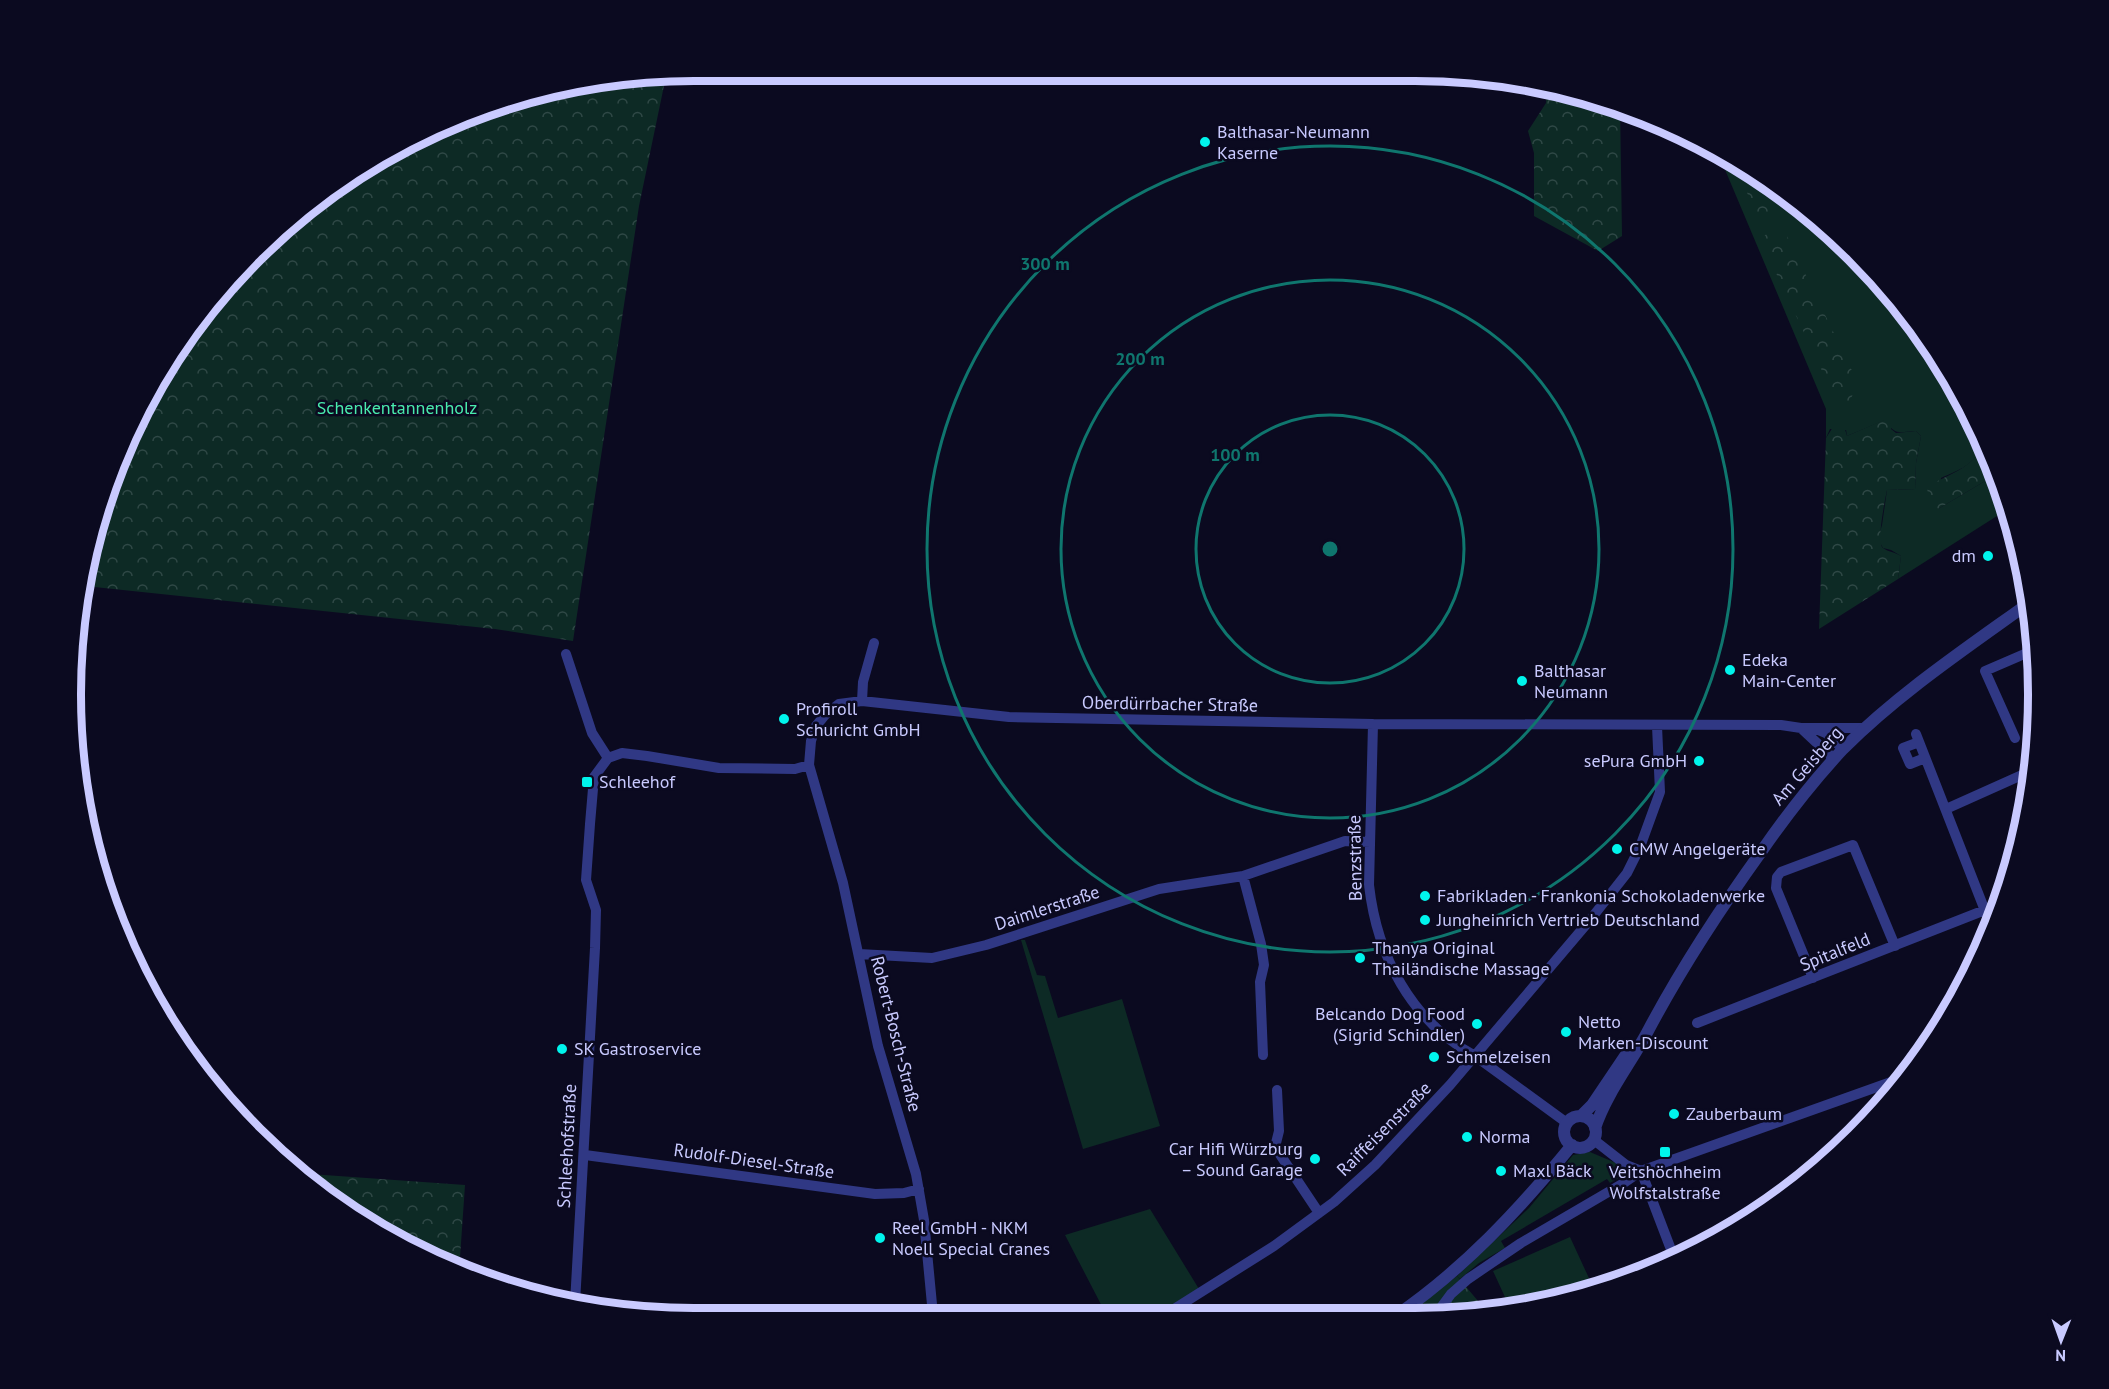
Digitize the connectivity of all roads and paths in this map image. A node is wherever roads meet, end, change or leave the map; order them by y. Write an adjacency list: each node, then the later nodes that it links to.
1 (2022, 608): 10 (street, Am Geisberg)
2 (874, 643): 5 (street)
3 (566, 654): 13 (street)
4 (2027, 654): 11 (street)
5 (862, 701): 6 (street, Oberdürrbacher Straße); 16 (street, Oberdürrbacher Straße)
6 (1373, 724): 7 (street, Oberdürrbacher Straße); 19 (street, Benzstraße)
7 (1657, 726): 8 (street, Oberdürrbacher Straße); 29 (street, Raiffeisenstraße)
8 (1801, 728): 9 (street, Oberdürrbacher Straße); 15 (street)
9 (1813, 728): 10 (street, Oberdürrbacher Straße); 12 (street)
10 (1866, 728): 12 (street, Am Geisberg)
11 (2014, 738)
12 (1843, 749): 15 (street, Am Geisberg)
13 (608, 758): 16 (street); 36 (street, Schleehofstraße)
14 (1925, 758): 14 (street); 18 (street)
15 (1834, 759): 26 (street, Am Geisberg)
16 (809, 765): 24 (street, Robert-Bosch-Straße)
17 (2023, 774): 18 (street)
18 (1946, 809): 21 (street)
19 (1370, 842): 20 (street, Daimlerstraße); 29 (street, Benzstraße)
20 (1243, 876): 24 (street, Daimlerstraße); 28 (street)
21 (1985, 910): 22 (street); 23 (street, Spitalfeld)
22 (1987, 914)
23 (1894, 946): 25 (street, Spitalfeld); 25 (street)
24 (859, 954): 38 (street, Robert-Bosch-Straße)
25 (1813, 978): 27 (street, Spitalfeld)
26 (1663, 1001): 32 (street, Am Geisberg); 34 (street, Am Geisberg)
27 (1697, 1023)
28 (1263, 1055)
29 (1475, 1056): 33 (street, Benzstraße); 39 (street, Raiffeisenstraße)
30 (1889, 1083): 37 (street)
31 (1277, 1090): 39 (street)
32 (1581, 1116): 33 (street); 34 (street)
33 (1567, 1123): 35 (street)
34 (1595, 1134): 35 (street); 37 (street)
35 (1572, 1146): 45 (street)
36 (585, 1155): 38 (street, Rudolf-Diesel-Straße); 41 (street, Schleehofstraße)
37 (1641, 1171): 40 (street); 42 (street)
38 (919, 1189): 43 (street, Robert-Bosch-Straße)
39 (1319, 1214): 44 (street, Raiffeisenstraße)
40 (1672, 1251)
41 (575, 1296)
42 (1441, 1307)
43 (932, 1308)
44 (1176, 1308)
45 (1406, 1308)

